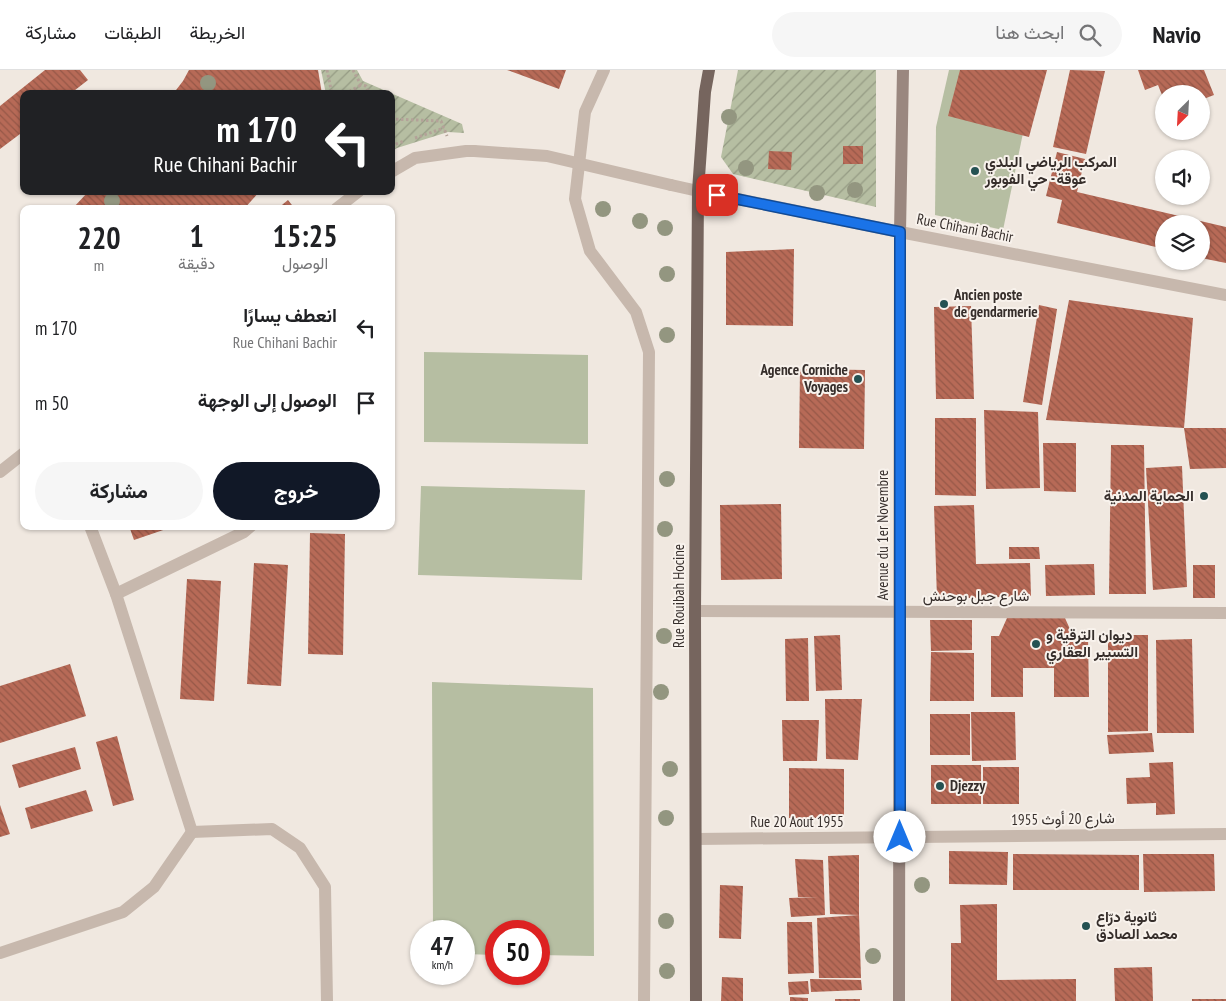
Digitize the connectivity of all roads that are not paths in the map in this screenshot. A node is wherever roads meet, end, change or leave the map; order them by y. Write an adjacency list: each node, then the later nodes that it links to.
1 (604, 70): 24 (street)
2 (709, 70): 5 (main road, Rue Rouibah Hocine)
3 (903, 70): 8 (main road, Avenue du 1er Novembre)
4 (395, 170): 5 (street, Rue Chihani Bachir, bridge)
5 (698, 191): 8 (street, Rue Chihani Bachir); 15 (main road, Rue Rouibah Hocine)
6 (354, 195): 7 (street)
7 (341, 205)
8 (900, 232): 9 (street, Rue Chihani Bachir); 16 (main road, Avenue du 1er Novembre)
9 (1226, 295)
10 (20, 456): 11 (street)
11 (0, 472)
12 (92, 530): 14 (street)
13 (246, 530): 14 (street)
14 (116, 594): 18 (street)
15 (695, 611): 16 (street, شارع جبل بوحنش); 21 (main road, Rue Rouibah Hocine)
16 (900, 612): 17 (street, شارع جبل بوحنش); 20 (main road, Avenue du 1er Novembre)
17 (1226, 613)
18 (192, 832): 22 (street); 23 (street)
19 (1226, 834): 20 (street, شارع 20 أوث 1955)
20 (900, 837): 21 (street, Rue 20 Aout 1955); 26 (main road, Avenue du 1er Novembre)
21 (696, 839): 25 (main road, Rue Rouibah Hocine)
22 (0, 953)
23 (328, 1001)
24 (644, 1001)
25 (696, 1001)
26 (900, 1001)

